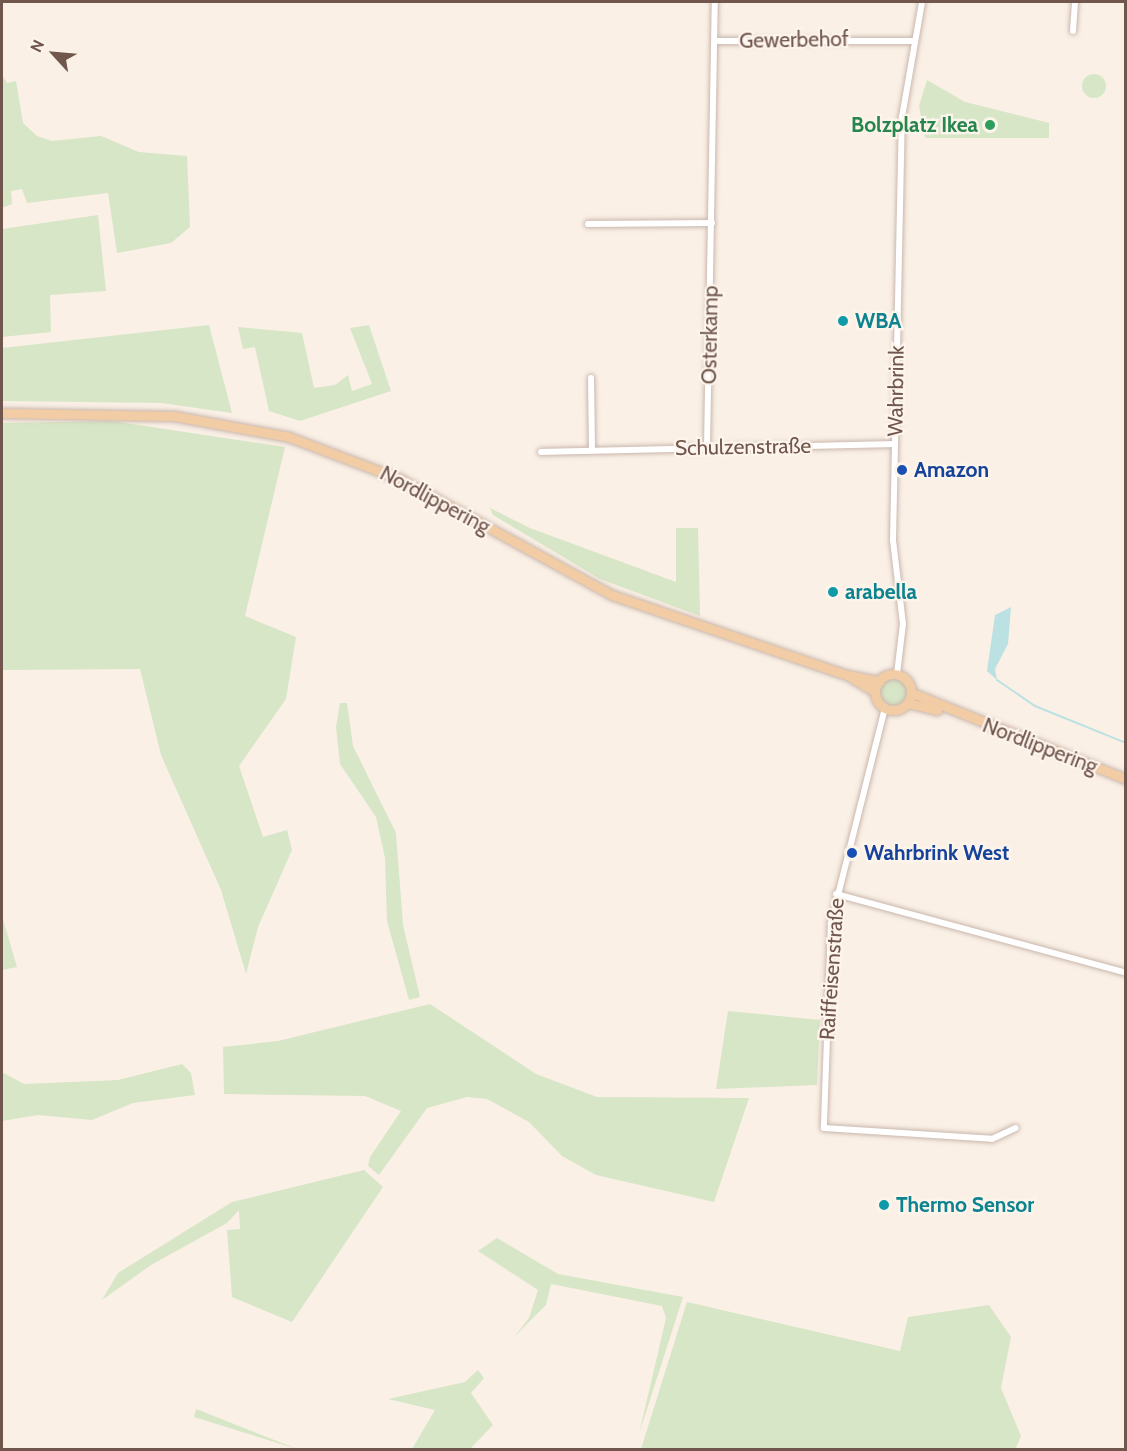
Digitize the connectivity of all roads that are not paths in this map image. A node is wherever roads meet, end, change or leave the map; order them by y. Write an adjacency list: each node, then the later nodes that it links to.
1 (715, 2): 5 (street, Gewerbehof)
2 (922, 2): 6 (street, Wahrbrink)
3 (1075, 2): 4 (street)
4 (1073, 31)
5 (716, 41): 6 (street, Gewerbehof); 7 (street, Osterkamp)
6 (913, 41): 11 (street, Wahrbrink)
7 (712, 223): 8 (street); 12 (street, Osterkamp)
8 (588, 224)
9 (591, 378): 13 (street)
10 (2, 413): 16 (main road, Nordlippering)
11 (894, 444): 12 (street, Schulzenstraße); 15 (street, Wahrbrink)
12 (707, 447): 13 (street, Schulzenstraße)
13 (592, 450): 14 (street, Schulzenstraße)
14 (541, 452)
15 (897, 674): 17 (main road); 19 (main road)
16 (847, 675): 17 (main road, Nordlippering); 18 (main road, Nordlippering)
17 (879, 681): 18 (main road)
18 (875, 692): 21 (main road)
19 (912, 693): 20 (main road); 22 (main road, Nordlippering)
20 (908, 703): 21 (main road); 22 (main road, Nordlippering)
21 (885, 708): 24 (street, Raiffeisenstraße)
22 (953, 714): 23 (main road, Nordlippering)
23 (1125, 779)
24 (836, 894): 25 (street); 26 (street, Raiffeisenstraße)
25 (1125, 973)
26 (1016, 1128)

